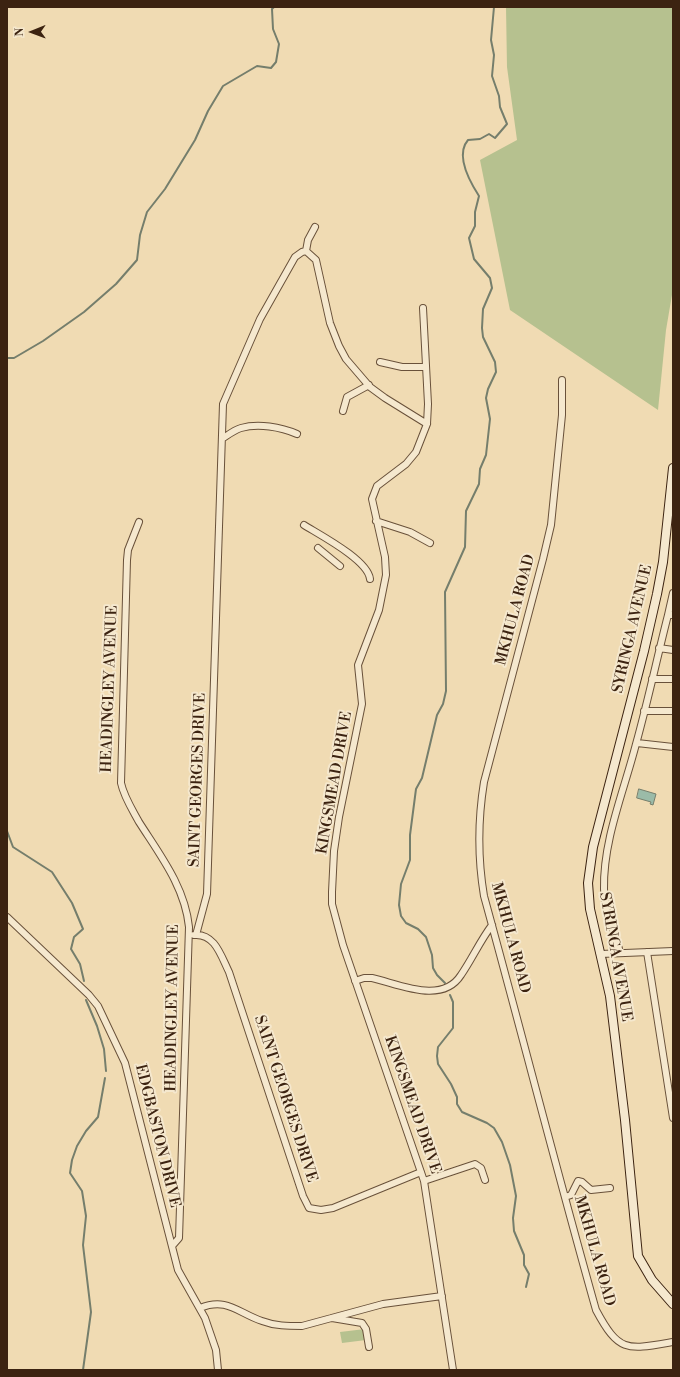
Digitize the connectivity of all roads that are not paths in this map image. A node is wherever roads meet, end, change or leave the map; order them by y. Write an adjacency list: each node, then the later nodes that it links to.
1 (315, 227): 2 (street)
2 (306, 252): 7 (street); 13 (street, SAINT GEORGES DRIVE)
3 (423, 308): 5 (street, KINGSMEAD DRIVE)
4 (380, 362): 5 (street)
5 (426, 367): 8 (street, KINGSMEAD DRIVE)
6 (562, 380): 34 (street, MKHULA ROAD)
7 (369, 385): 9 (street); 10 (street)
8 (428, 404): 10 (street); 11 (street, KINGSMEAD DRIVE)
9 (343, 411)
10 (412, 415): 11 (street); 14 (street)
11 (427, 424): 14 (street, KINGSMEAD DRIVE)
12 (297, 434): 13 (street)
13 (222, 439): 35 (street, SAINT GEORGES DRIVE)
14 (422, 439): 16 (street, KINGSMEAD DRIVE)
15 (673, 468): 40 (street, SYRINGA AVENUE)
16 (376, 521): 19 (street); 41 (street, KINGSMEAD DRIVE)
17 (139, 522): 36 (street, HEADINGLEY AVENUE)
18 (304, 526): 22 (street)
19 (430, 543)
20 (318, 548): 21 (street)
21 (340, 566)
22 (370, 579)
23 (673, 595): 24 (street)
24 (671, 615): 25 (street)
25 (659, 648): 26 (street); 27 (street)
26 (673, 650)
27 (652, 679): 28 (street); 29 (street)
28 (673, 679)
29 (644, 711): 30 (street); 31 (street)
30 (673, 711)
31 (636, 743): 32 (street); 38 (street)
32 (673, 747)
33 (7, 917): 48 (street, EDGBASTON DRIVE)
34 (492, 925): 41 (street); 47 (street, MKHULA ROAD)
35 (196, 935): 36 (street); 43 (street, SAINT GEORGES DRIVE)
36 (188, 936): 48 (street, HEADINGLEY AVENUE)
37 (673, 951): 39 (street)
38 (620, 952): 39 (street); 40 (street)
39 (647, 952): 42 (street)
40 (601, 954): 50 (street, SYRINGA AVENUE)
41 (355, 981): 43 (street, KINGSMEAD DRIVE)
42 (673, 1118)
43 (421, 1172): 45 (street, KINGSMEAD DRIVE)
44 (485, 1180): 45 (street)
45 (424, 1181): 49 (street, KINGSMEAD DRIVE)
46 (610, 1188): 47 (street)
47 (565, 1197): 53 (street, MKHULA ROAD)
48 (172, 1246): 51 (street, EDGBASTON DRIVE)
49 (442, 1296): 52 (street); 56 (street, KINGSMEAD DRIVE)
50 (673, 1304)
51 (200, 1308): 52 (street); 55 (street, EDGBASTON DRIVE)
52 (330, 1318): 54 (street)
53 (673, 1342)
54 (369, 1347)
55 (218, 1370)
56 (453, 1370)

